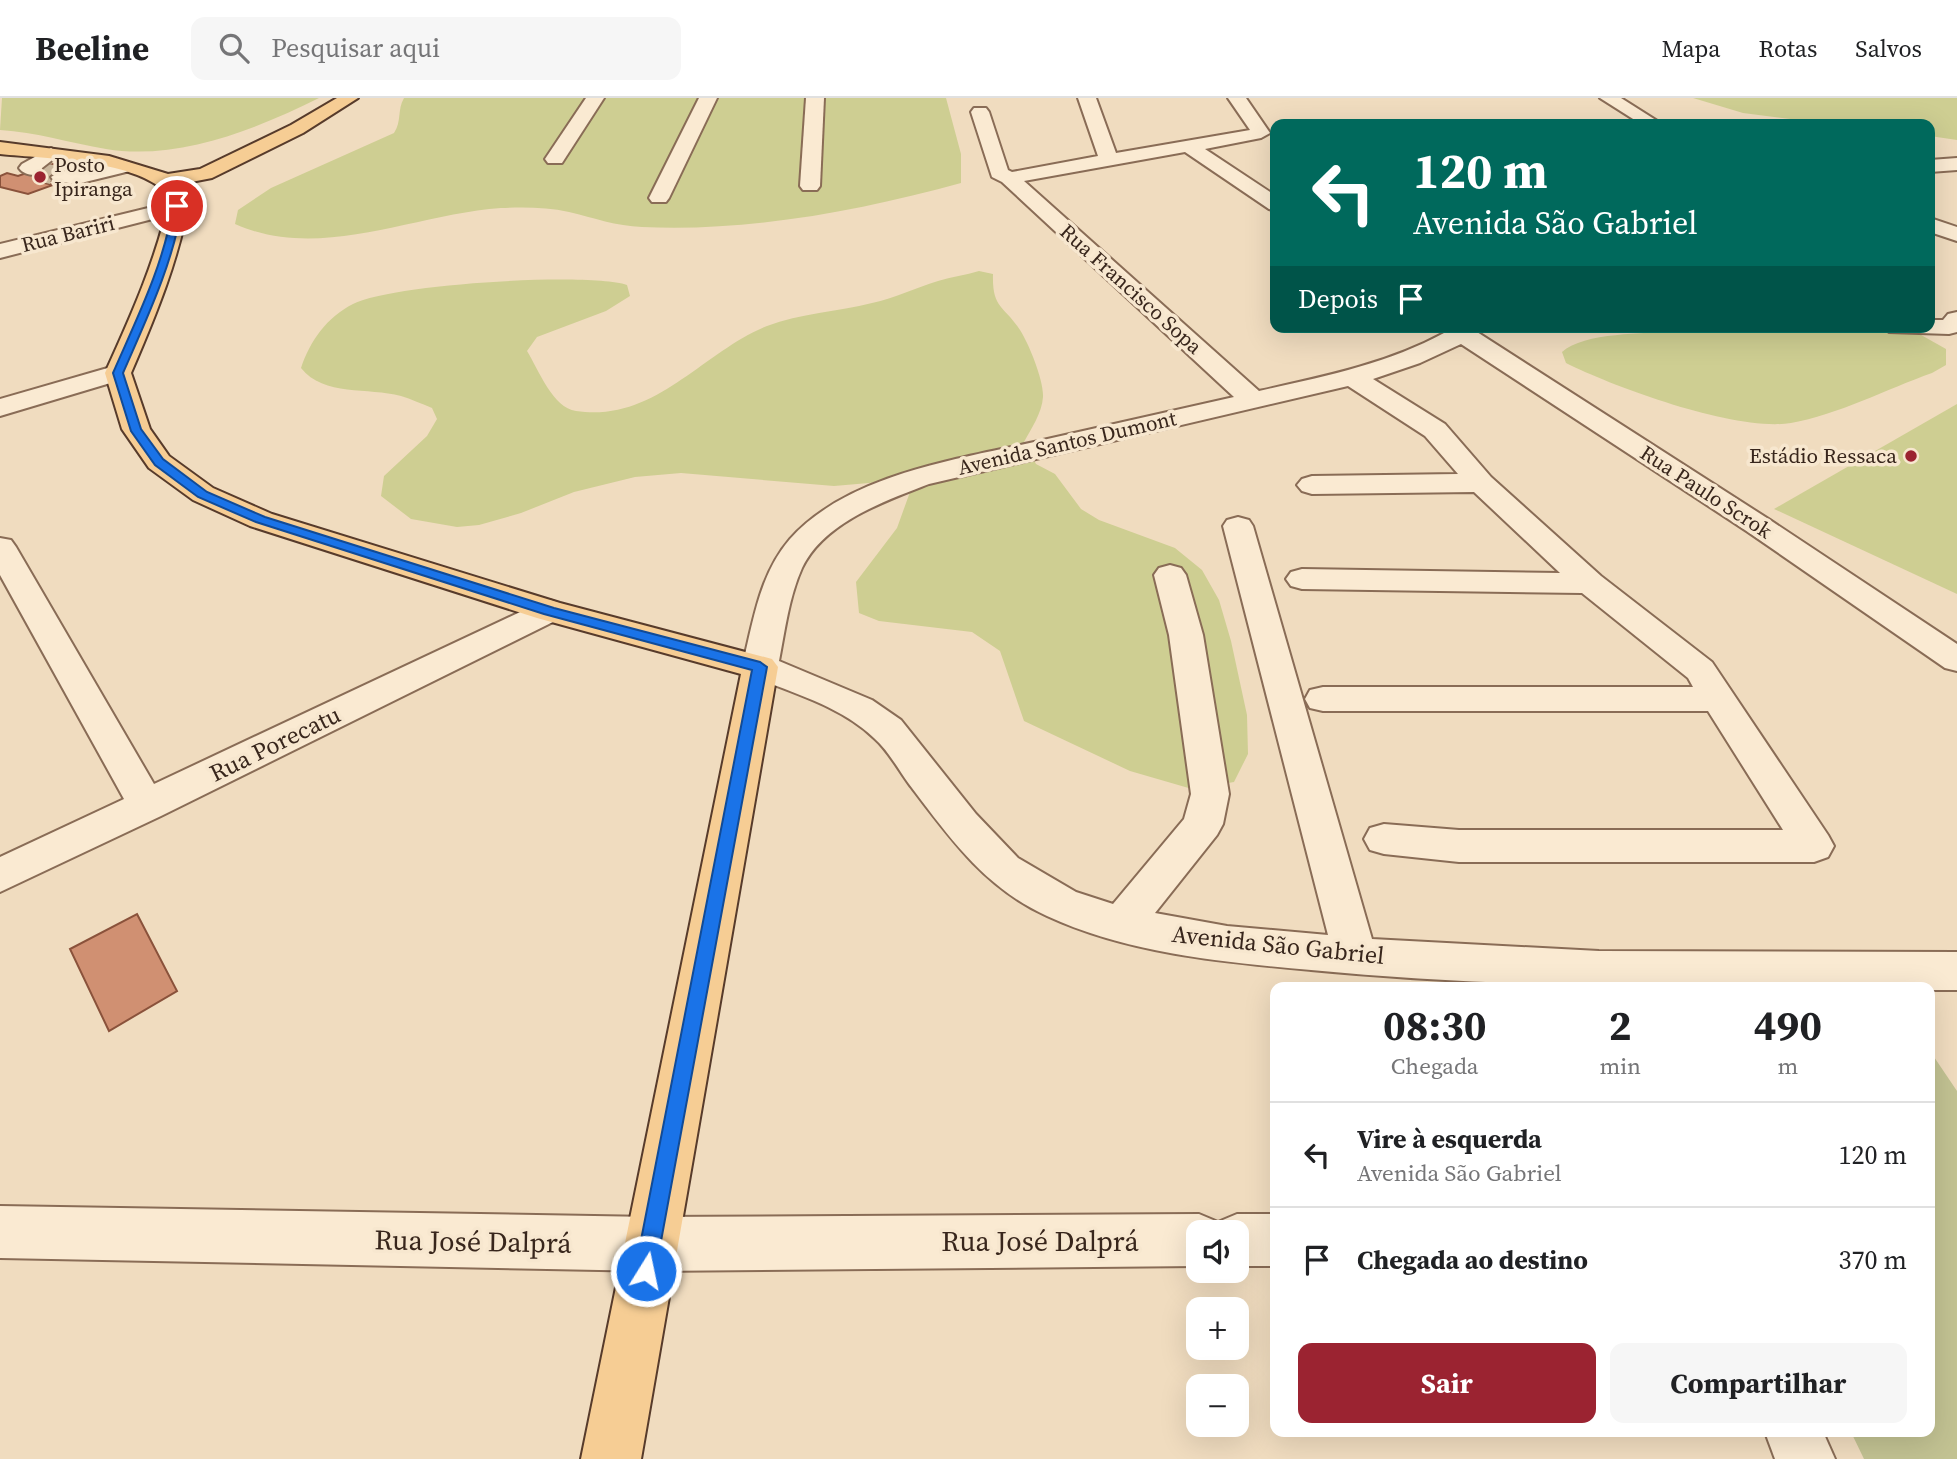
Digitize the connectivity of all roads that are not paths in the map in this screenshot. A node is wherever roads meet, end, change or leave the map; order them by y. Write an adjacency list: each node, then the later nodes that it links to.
1 (349, 98): 16 (main road)
2 (595, 98): 13 (street)
3 (708, 98): 19 (street)
4 (815, 98): 18 (street)
5 (1087, 98): 12 (street)
6 (1237, 98): 10 (street)
7 (1609, 98): 9 (street)
8 (980, 112): 17 (street, Rua Francisco Sopa)
9 (1645, 119)
10 (1189, 146): 12 (street); 21 (street)
11 (0, 148): 20 (main road)
12 (1108, 158): 17 (street)
13 (555, 159)
14 (1957, 164): 15 (street)
15 (1935, 166)
16 (200, 169): 20 (main road); 20 (main road)
17 (1009, 178): 31 (street, Rua Francisco Sopa)
18 (810, 186)
19 (659, 198)
20 (158, 199): 24 (street, Rua Bariri); 29 (main road)
21 (1270, 201)
22 (1935, 226): 23 (street)
23 (1957, 235)
24 (0, 251)
25 (1957, 319): 26 (street)
26 (1935, 327)
27 (1454, 333): 30 (street, Avenida Santos Dumont)
28 (1466, 333): 41 (street, Rua Paulo Scrok)
29 (118, 373): 32 (street); 40 (main road, Avenida São Gabriel)
30 (1351, 376): 31 (street, Avenida Santos Dumont); 33 (street)
31 (1253, 400): 42 (street, Avenida Santos Dumont)
32 (0, 408)
33 (1481, 483): 34 (street); 39 (street)
34 (1312, 485)
35 (1238, 526): 49 (street)
36 (0, 547): 45 (street)
37 (1170, 575): 48 (street)
38 (1302, 579): 39 (street)
39 (1590, 583): 44 (street)
40 (549, 611): 42 (main road, Avenida São Gabriel); 45 (street, Rua Porecatu)
41 (1957, 660)
42 (760, 667): 48 (street, Avenida São Gabriel); 56 (main road)
43 (1323, 699): 44 (street)
44 (1719, 699): 46 (street)
45 (147, 806): 47 (street, Rua Porecatu)
46 (1384, 839)
47 (0, 876)
48 (1121, 925): 49 (street, Avenida São Gabriel)
49 (1355, 956): 51 (street, Avenida São Gabriel)
50 (1957, 971): 51 (street, Avenida São Gabriel)
51 (1603, 979)
52 (0, 1231): 56 (street, Rua José Dalprá)
53 (1186, 1240): 56 (street, Rua José Dalprá)
54 (1249, 1240): 55 (street)
55 (1270, 1240)
56 (651, 1244): 58 (main road)
57 (1796, 1437): 59 (street)
58 (611, 1459)
59 (1805, 1459)

